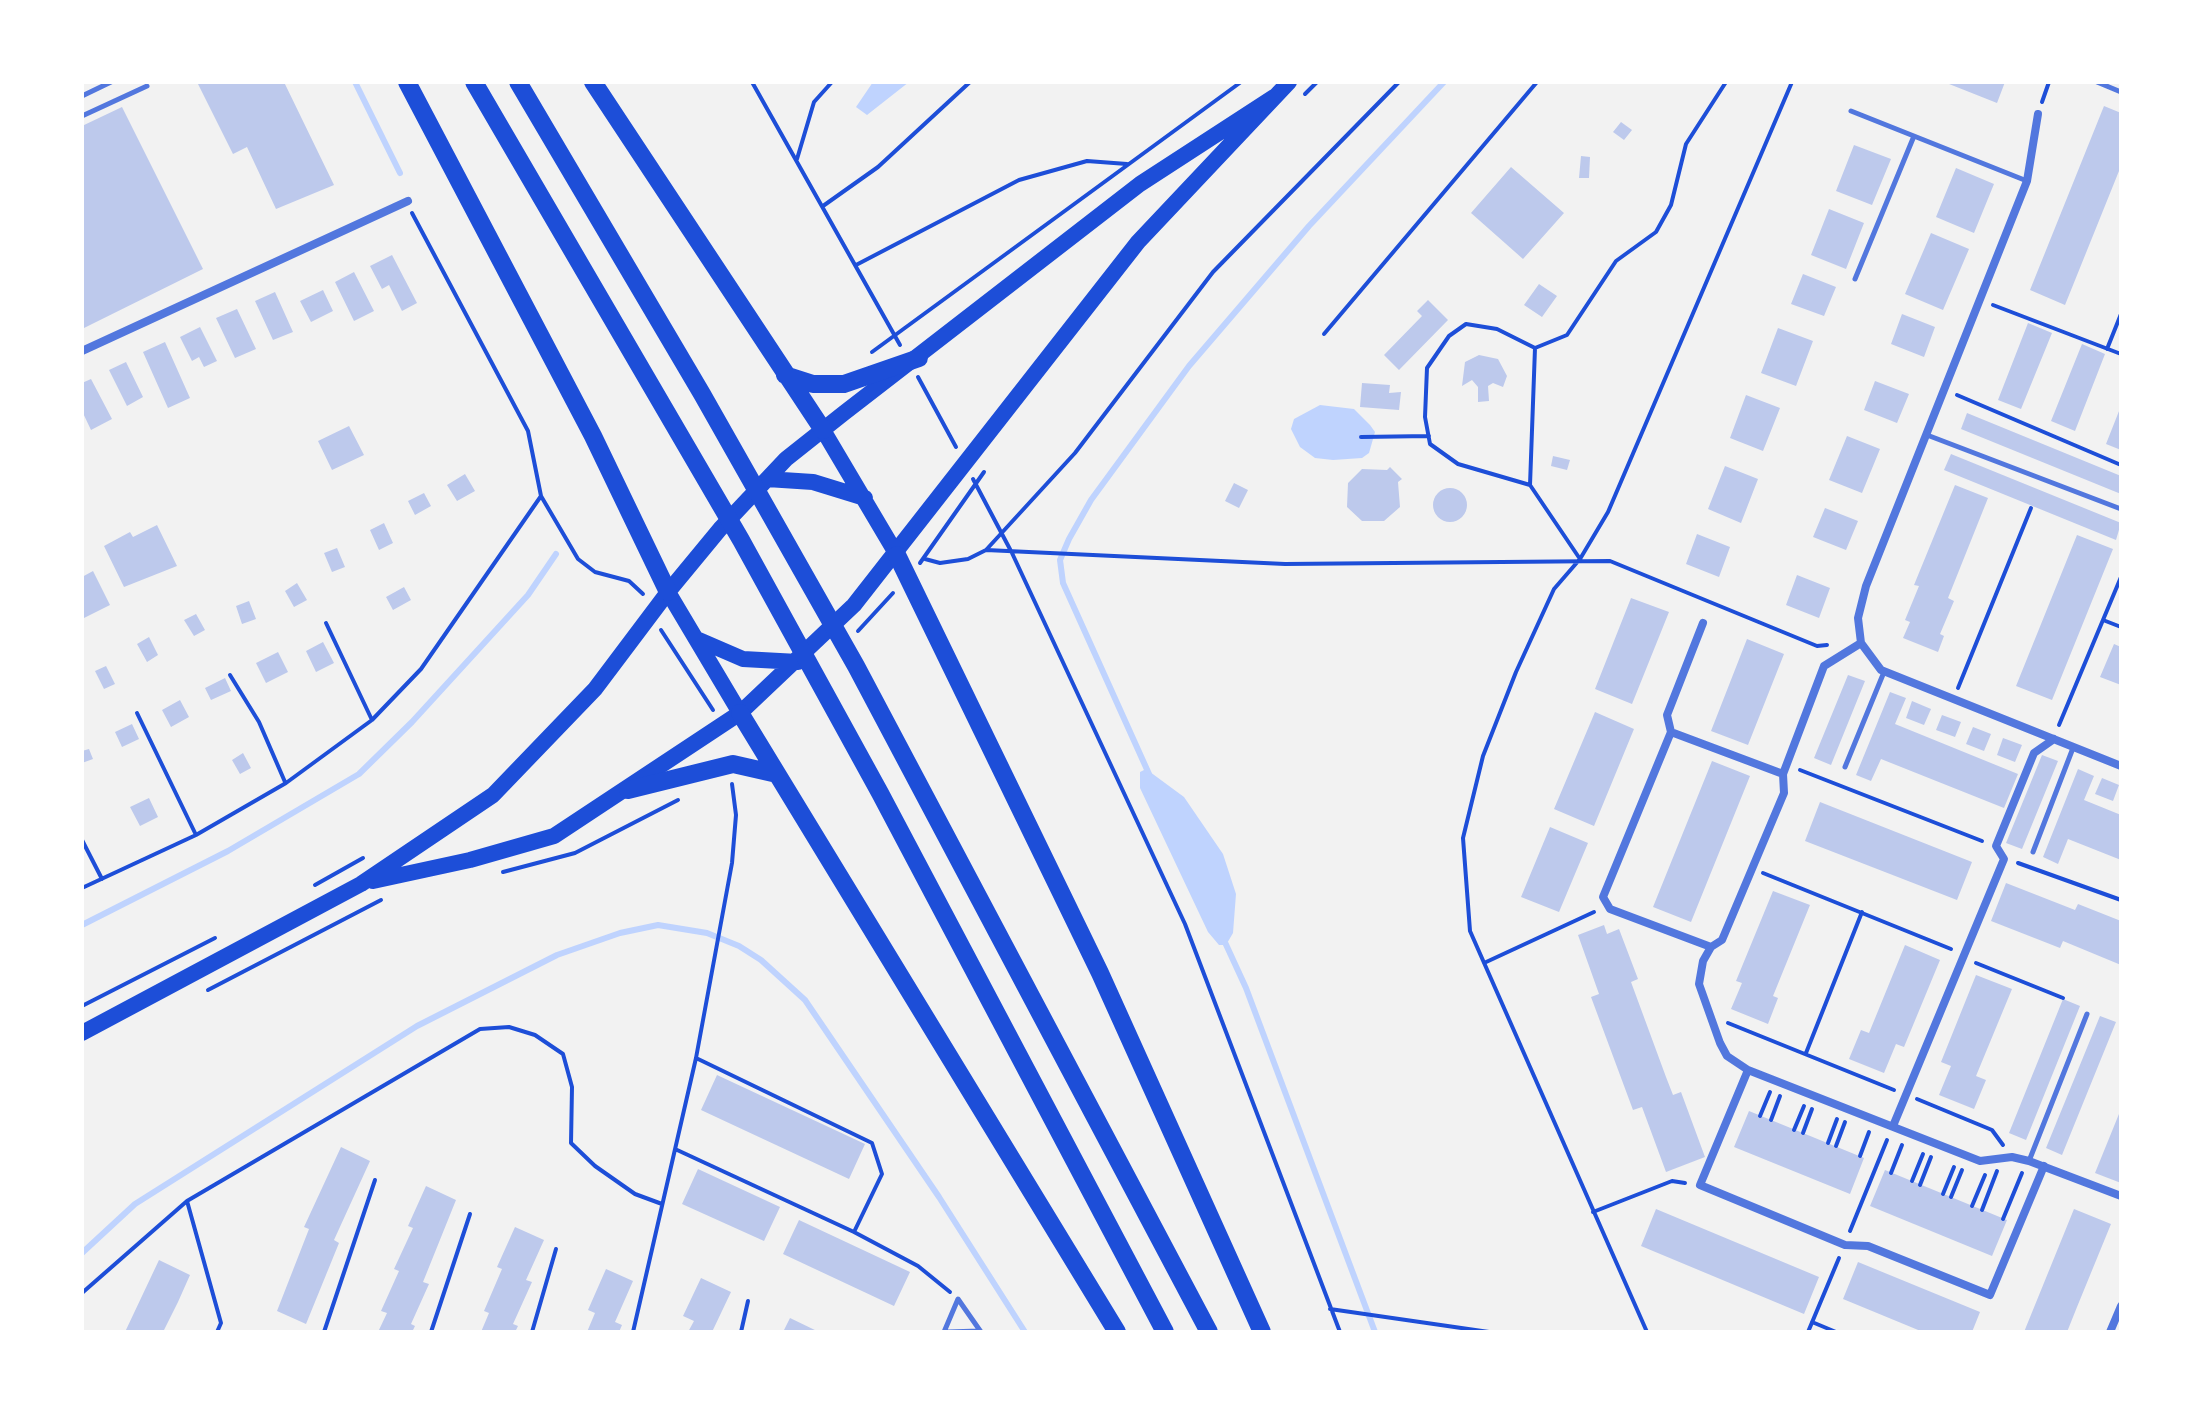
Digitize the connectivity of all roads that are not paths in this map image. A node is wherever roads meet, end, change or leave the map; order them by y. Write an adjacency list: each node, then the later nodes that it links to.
1 (111, 82): 10 (lane)
2 (407, 82): 28 (highway)
3 (474, 82): 57 (highway)
4 (518, 82): 58 (highway)
5 (593, 82): 21 (highway)
6 (1289, 82): 11 (main road)
7 (2097, 82): 9 (lane)
8 (147, 86): 14 (lane)
9 (2121, 92)
10 (82, 96)
11 (1274, 97): 20 (main road); 27 (main road)
12 (1851, 111): 15 (lane)
13 (2038, 114): 16 (street)
14 (82, 116)
15 (1914, 136): 16 (lane); 18 (lane)
16 (2027, 181): 23 (street)
17 (408, 201): 19 (street)
18 (1855, 279)
19 (82, 351)
20 (918, 367): 21 (highway); 22 (main road)
21 (785, 375): 22 (highway)
22 (823, 430): 24 (main road); 25 (main road)
23 (1926, 435): 26 (lane); 31 (street)
24 (767, 479): 25 (main road); 28 (main road)
25 (865, 498): 27 (main road)
26 (2121, 509)
27 (897, 555): 32 (main road); 59 (highway)
28 (668, 592): 30 (main road); 44 (main road)
29 (1703, 623): 35 (street)
30 (698, 639): 32 (main road); 34 (main road)
31 (1861, 643): 33 (street); 40 (street)
32 (798, 662): 34 (main road)
33 (1884, 671): 36 (street); 39 (lane)
34 (740, 713): 41 (highway); 42 (main road)
35 (1671, 732): 40 (street); 45 (street)
36 (2054, 739): 37 (street); 49 (street)
37 (2074, 747): 38 (street); 43 (lane)
38 (2121, 766)
39 (1845, 767)
40 (1784, 770): 45 (street)
41 (777, 774): 42 (highway); 56 (highway)
42 (628, 790): 44 (main road)
43 (2033, 852)
44 (361, 884): 47 (main road)
45 (1711, 947): 48 (street)
46 (2087, 1014): 50 (lane)
47 (82, 1033)
48 (1748, 1070): 49 (street); 51 (street)
49 (1893, 1126): 50 (street)
50 (2028, 1160): 51 (street)
51 (2044, 1166): 52 (street)
52 (2121, 1196)
53 (2121, 1306): 60 (street)
54 (981, 1331): 55 (lane); 55 (lane)
55 (946, 1332)
56 (1117, 1332)
57 (1165, 1332)
58 (1209, 1332)
59 (1262, 1332)
60 (2110, 1332)

